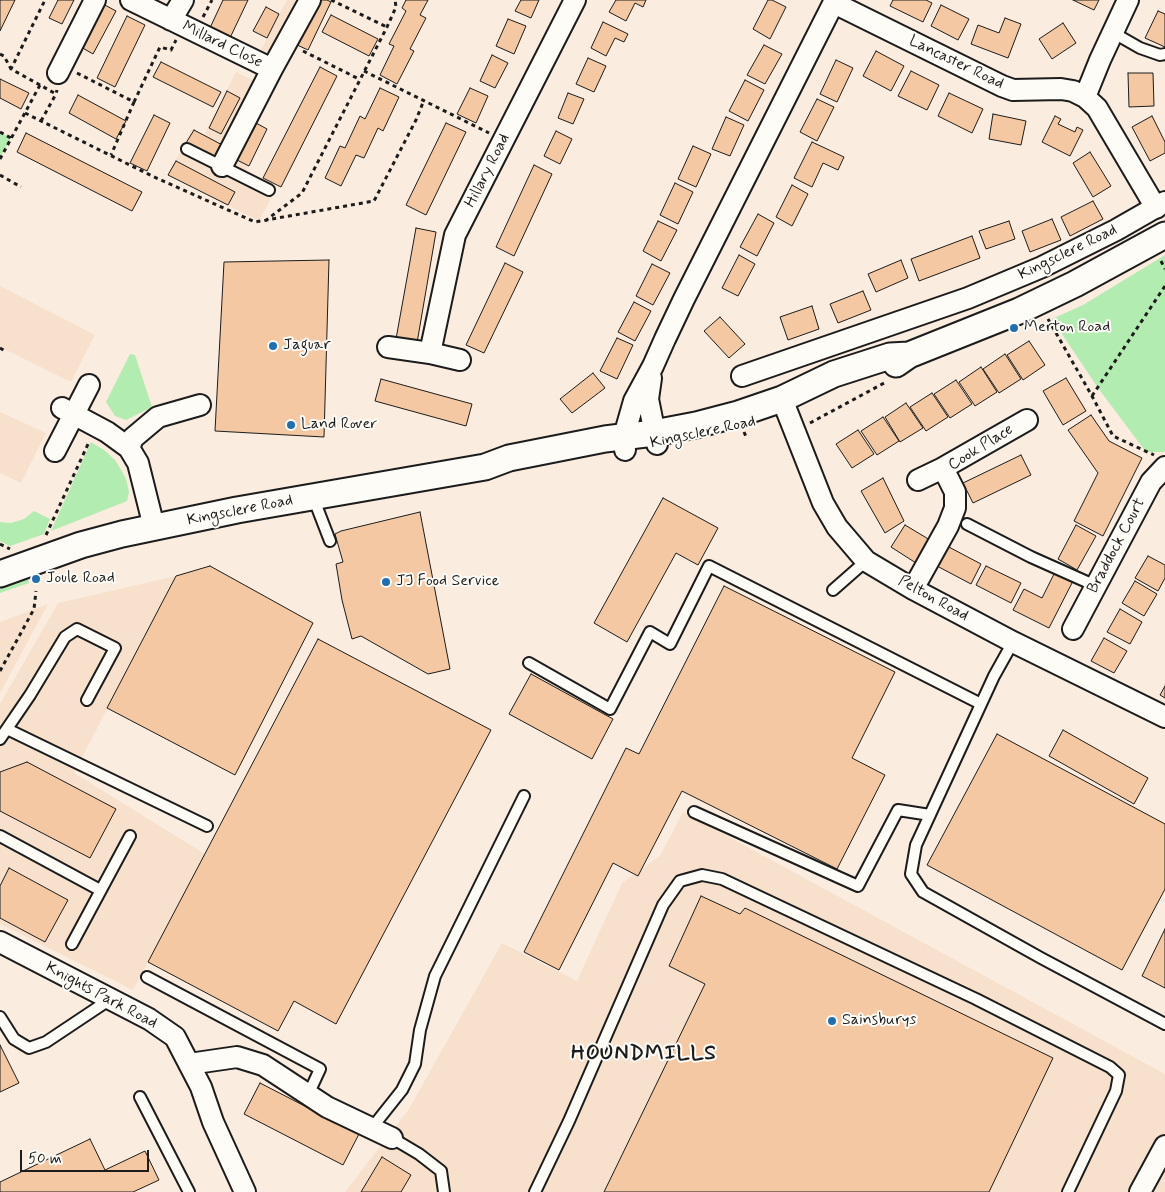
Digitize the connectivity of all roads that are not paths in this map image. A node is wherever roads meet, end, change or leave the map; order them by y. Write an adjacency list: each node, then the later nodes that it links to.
1 (95, 0): 12 (street)
2 (131, 0): 8 (street, Millard Close)
3 (183, 0): 8 (street, Millard Close)
4 (310, 0): 11 (street, Millard Close)
5 (575, 0): 22 (street, Hillary Road)
6 (1128, 0): 9 (street)
7 (835, 2): 13 (street, Lancaster Road); 24 (street)
8 (178, 23): 11 (street, Millard Close)
9 (1112, 32): 10 (lane); 13 (street)
10 (1165, 54)
11 (272, 69): 15 (street, Millard Close)
12 (61, 75)
13 (1085, 97): 17 (street, Lancaster Road)
14 (187, 149): 15 (lane)
15 (222, 166): 16 (lane)
16 (269, 190)
17 (1160, 205): 19 (street, Kingsclere Road)
18 (1165, 234): 20 (street, Kingsclere Road)
19 (968, 298): 20 (street); 25 (street, Kingsclere Road)
20 (981, 327): 28 (street, Kingsclere Road)
21 (388, 347): 22 (street)
22 (430, 353): 23 (street)
23 (460, 360)
24 (653, 366): 31 (street); 32 (street)
25 (742, 376)
26 (89, 385): 29 (street)
27 (200, 406): 33 (street)
28 (785, 406): 31 (street, Kingsclere Road); 42 (street, Pelton Road)
29 (67, 412): 33 (street); 34 (street)
30 (1027, 420): 36 (street, Cook Place)
31 (656, 438): 32 (street, Kingsclere Road)
32 (624, 443): 38 (street, Kingsclere Road)
33 (129, 448): 40 (street)
34 (55, 450)
35 (1162, 462): 44 (street, Braddock Court)
36 (943, 468): 37 (street); 45 (street, Cook Place)
37 (918, 480)
38 (313, 498): 40 (street, Kingsclere Road); 41 (lane)
39 (967, 524): 44 (lane)
40 (154, 527): 43 (street, Kingsclere Road)
41 (330, 540)
42 (866, 561): 45 (street, Pelton Road); 46 (lane)
43 (0, 574)
44 (1096, 586): 47 (street, Braddock Court)
45 (912, 589): 48 (street, Pelton Road)
46 (833, 590)
47 (1073, 628)
48 (1013, 642): 51 (lane); 52 (street, Pelton Road)
49 (528, 662): 51 (lane)
50 (87, 700): 53 (lane)
51 (981, 704): 57 (lane)
52 (1165, 717)
53 (7, 729): 54 (lane); 58 (lane)
54 (0, 738)
55 (524, 796): 71 (lane)
56 (694, 812): 57 (lane)
57 (930, 814): 67 (lane)
58 (207, 826)
59 (0, 836): 61 (lane)
60 (130, 836): 61 (lane)
61 (100, 890): 63 (lane)
62 (0, 942): 65 (street, Knights Park Road)
63 (72, 944)
64 (147, 978): 69 (lane)
65 (109, 1000): 66 (lane); 68 (street, Knights Park Road)
66 (0, 1016)
67 (1165, 1024)
68 (189, 1064): 69 (street); 75 (street, Knights Park Road)
69 (308, 1095): 71 (street)
70 (140, 1097): 74 (lane)
71 (371, 1129): 72 (street)
72 (392, 1138): 76 (lane)
73 (1165, 1146): 79 (street)
74 (189, 1192)
75 (245, 1192)
76 (444, 1192)
77 (535, 1192): 78 (lane)
78 (1068, 1192)
79 (1140, 1192)

